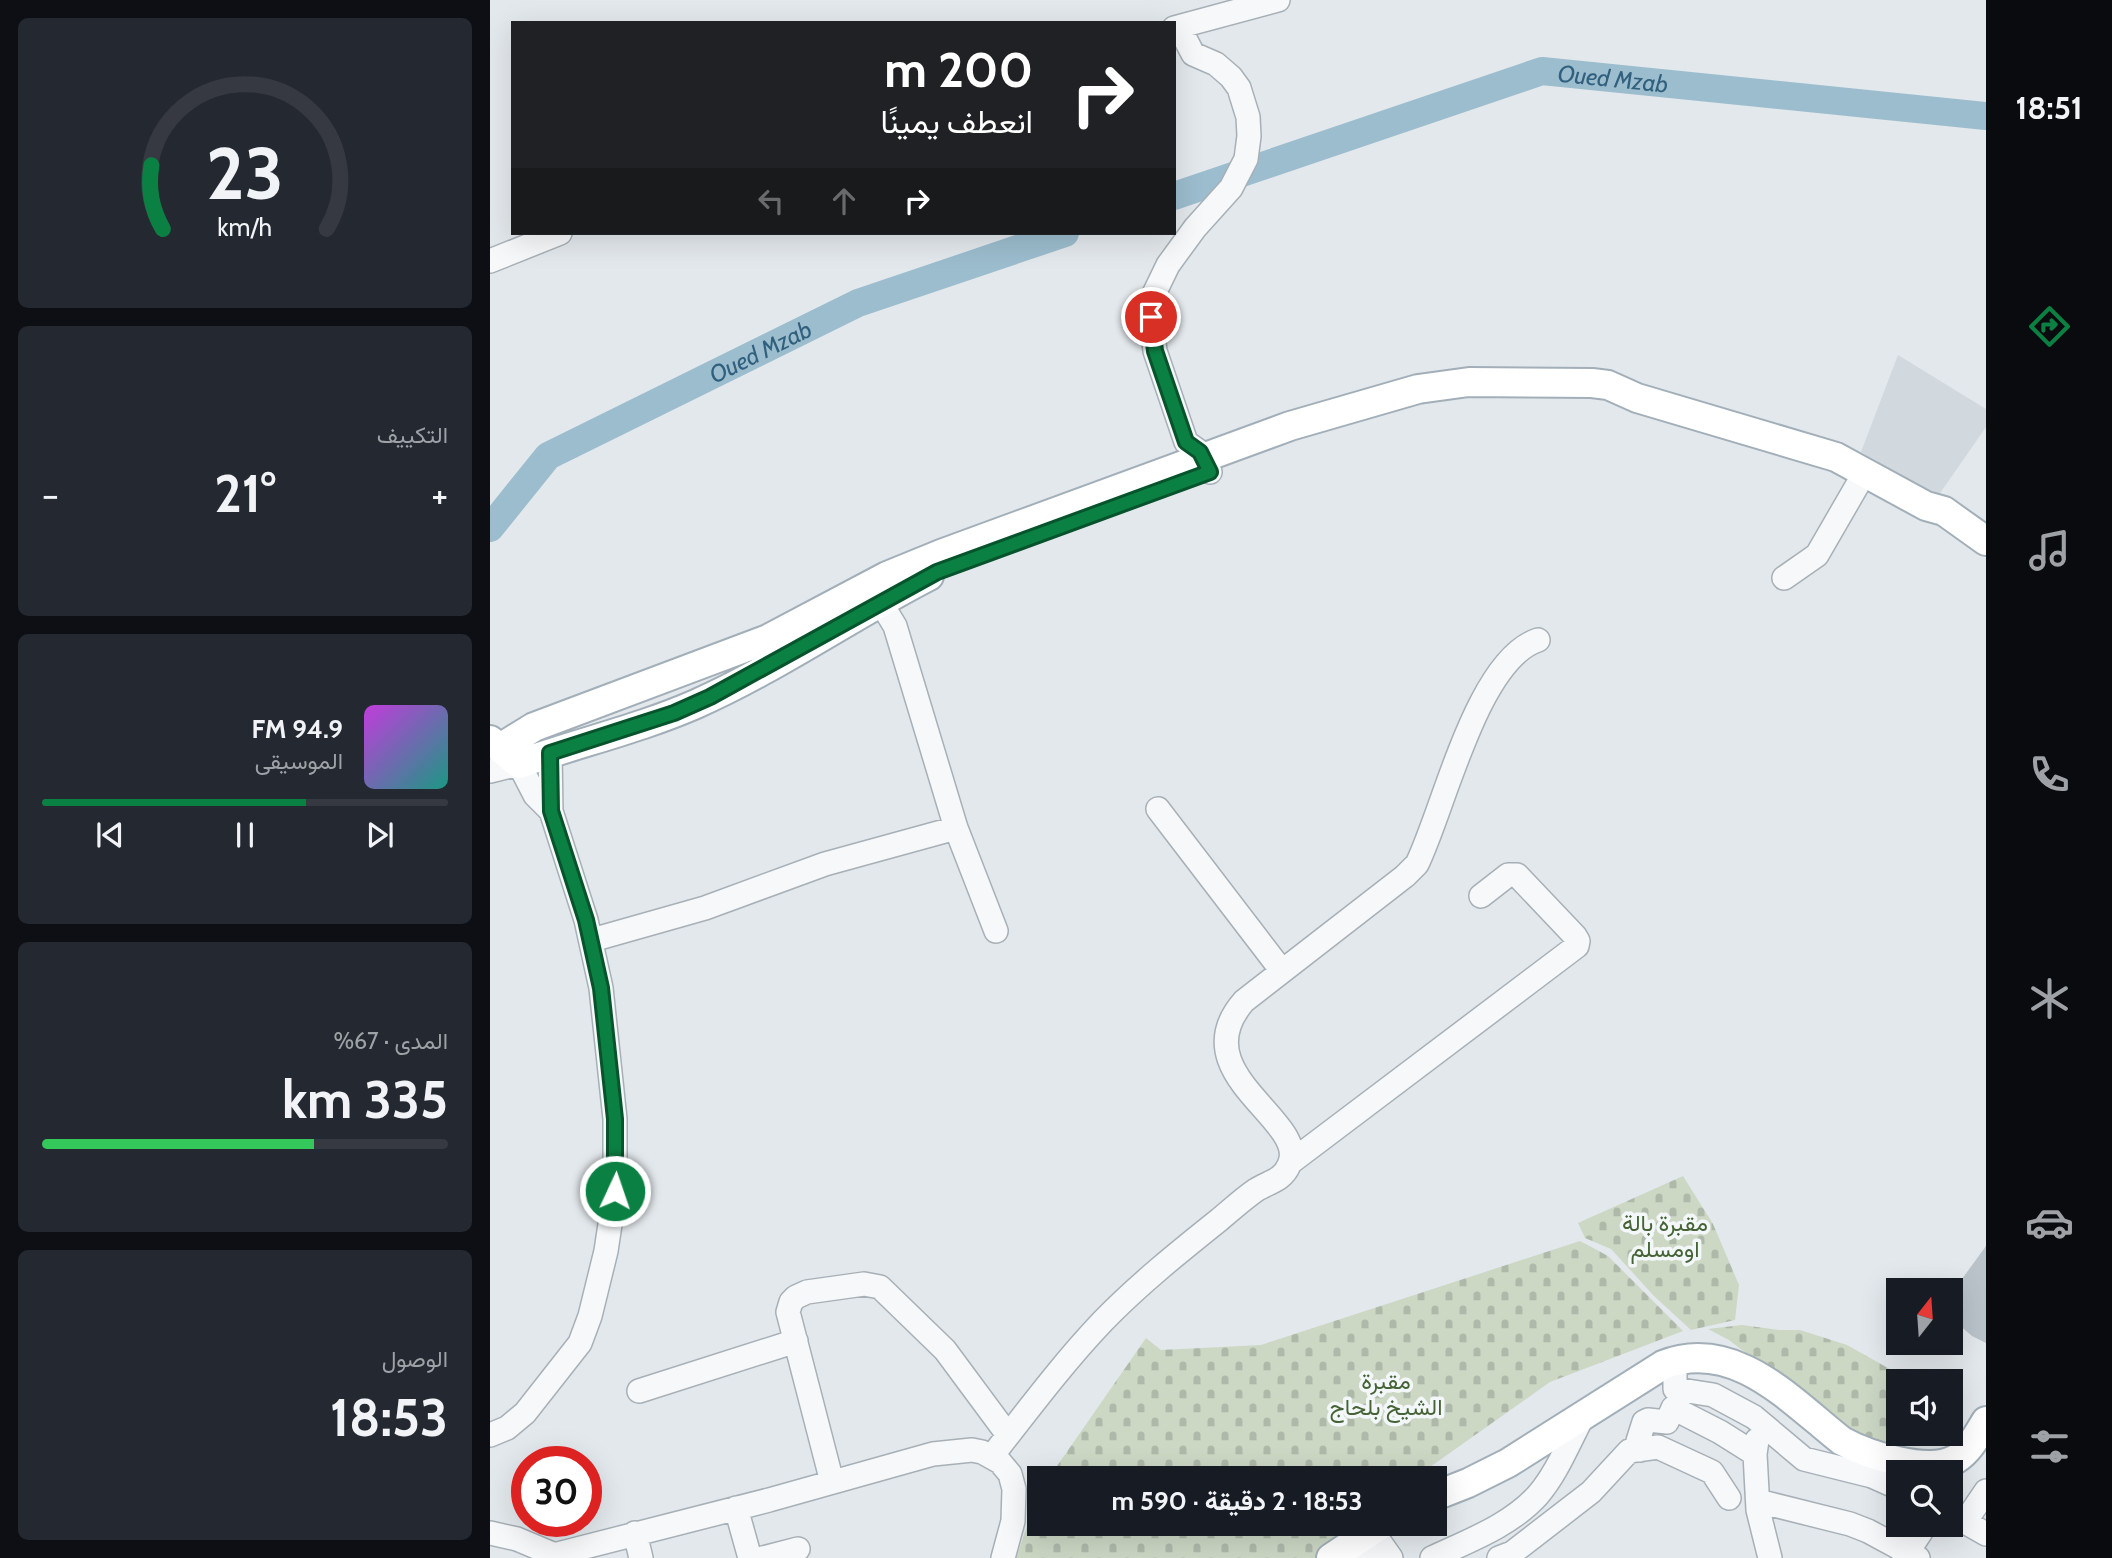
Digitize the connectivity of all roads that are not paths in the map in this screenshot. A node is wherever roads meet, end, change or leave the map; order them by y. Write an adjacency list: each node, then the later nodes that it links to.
1 (1278, 0): 2 (street)
2 (1177, 27): 5 (street)
3 (555, 235): 4 (street)
4 (490, 261)
5 (1193, 464): 6 (main road); 11 (main road)
6 (1865, 472): 7 (main road); 10 (street)
7 (1926, 506): 8 (main road); 9 (main road)
8 (1986, 541)
9 (1986, 562)
10 (1784, 578)
11 (873, 595): 13 (main road); 19 (street)
12 (1538, 640): 23 (street)
13 (774, 649): 14 (main road); 16 (main road)
14 (534, 727): 15 (main road); 16 (main road)
15 (497, 750): 16 (main road); 18 (street)
16 (550, 753): 18 (street)
17 (1158, 809): 23 (street)
18 (551, 811): 22 (street)
19 (956, 828): 21 (street); 22 (street)
20 (1481, 896): 24 (street)
21 (996, 931)
22 (592, 940): 33 (street)
23 (1282, 971): 24 (street)
24 (1292, 1161): 34 (street)
25 (796, 1341): 28 (street); 34 (street); 40 (street)
26 (1675, 1360): 27 (street); 30 (main road); 38 (main road)
27 (1691, 1390): 29 (street); 32 (street)
28 (639, 1391)
29 (1684, 1413): 35 (street); 36 (street)
30 (1583, 1416): 42 (main road); 47 (street)
31 (1986, 1421): 39 (main road)
32 (1762, 1423): 36 (street); 41 (street)
33 (490, 1435)
34 (1008, 1435): 37 (street)
35 (1640, 1450): 44 (street); 50 (street)
36 (1755, 1454): 45 (street)
37 (992, 1456): 40 (street); 63 (street)
38 (1904, 1460)
39 (1957, 1460)
40 (832, 1482): 46 (street)
41 (1886, 1482)
42 (1447, 1491)
43 (1986, 1491): 48 (street)
44 (1729, 1498)
45 (1758, 1501): 58 (street); 70 (street)
46 (736, 1508): 52 (street); 61 (street)
47 (1521, 1511): 50 (street); 56 (street)
48 (1963, 1513)
49 (1963, 1521): 53 (street)
50 (1541, 1532): 69 (street)
51 (490, 1533): 59 (street)
52 (635, 1533): 59 (street); 60 (street)
53 (1986, 1534)
54 (1364, 1536): 64 (main road)
55 (1920, 1537): 58 (street)
56 (1459, 1545): 67 (street); 68 (street)
57 (798, 1549): 62 (street)
58 (1910, 1556)
59 (548, 1557)
60 (641, 1558)
61 (750, 1558)
62 (763, 1558)
63 (1003, 1558)
64 (1331, 1558)
65 (1359, 1558): 66 (street)
66 (1391, 1558)
67 (1432, 1558)
68 (1482, 1558)
69 (1499, 1558)
70 (1770, 1558)

